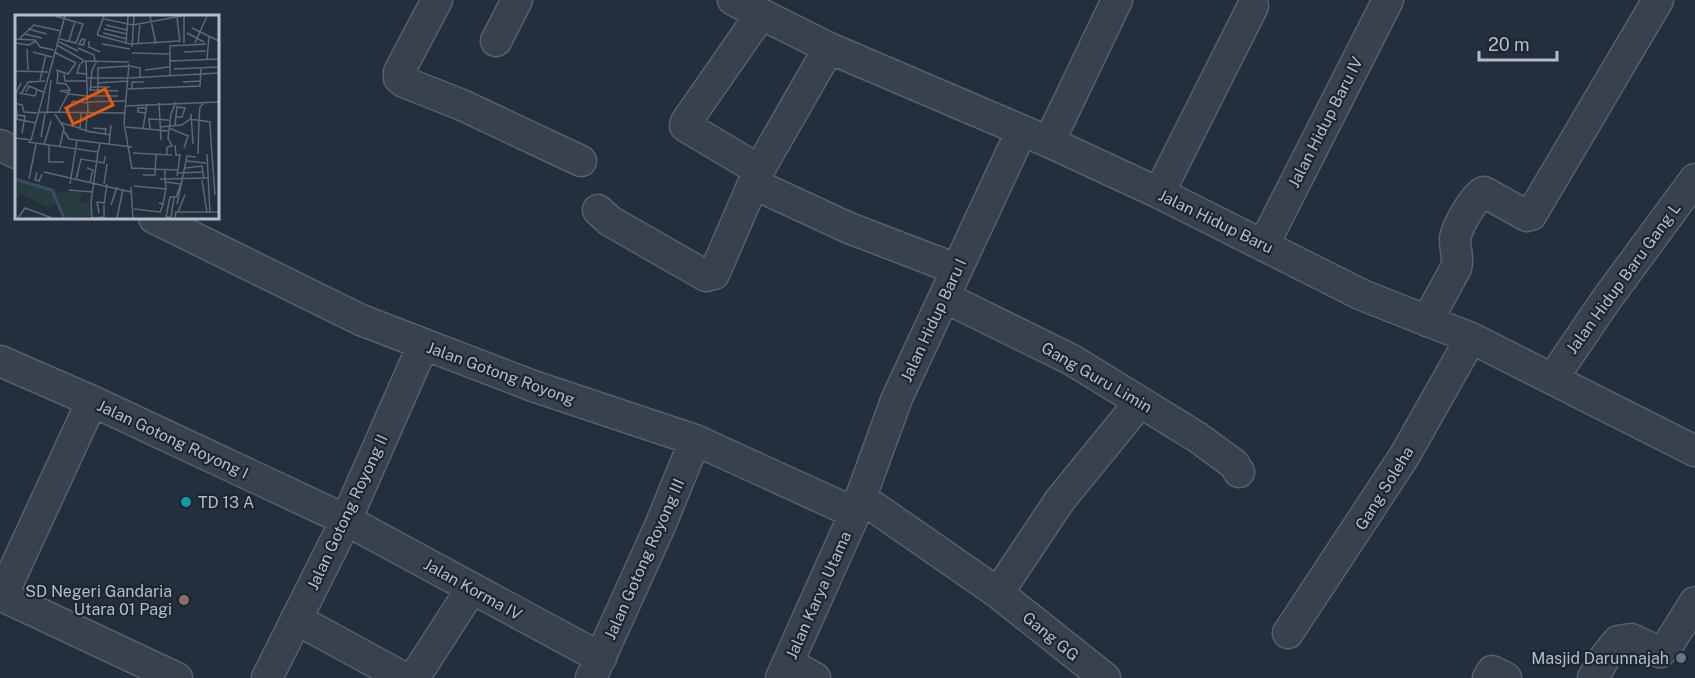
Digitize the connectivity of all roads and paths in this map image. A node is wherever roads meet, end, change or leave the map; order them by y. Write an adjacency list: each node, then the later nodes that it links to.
1 (437, 0): 15 (street)
2 (517, 0): 9 (street)
3 (733, 0): 8 (street, Jalan Hidup Baru)
4 (1117, 0): 12 (street)
5 (1388, 0): 21 (street, Jalan Hidup Baru IV)
6 (1658, 0): 24 (street)
7 (1253, 6): 18 (street)
8 (761, 14): 10 (street, Jalan Hidup Baru); 16 (street)
9 (496, 41)
10 (829, 48): 11 (street, Jalan Hidup Baru); 16 (street)
11 (1021, 132): 12 (street, Jalan Hidup Baru); 22 (street, Jalan Hidup Baru I)
12 (1049, 142): 18 (street, Jalan Hidup Baru)
13 (0, 145): 14 (street)
14 (15, 152)
15 (581, 161)
16 (756, 177): 19 (street); 22 (street)
17 (1695, 179): 28 (street, Jalan Hidup Baru Gang L)
18 (1159, 193): 21 (street, Jalan Hidup Baru)
19 (598, 210)
20 (156, 219): 26 (street, Jalan Gotong Royong)
21 (1264, 244): 24 (street, Jalan Hidup Baru)
22 (956, 269): 23 (street, Jalan Hidup Baru I)
23 (944, 297): 30 (street, Gang Guru Limin); 34 (street, Jalan Hidup Baru I)
24 (1426, 321): 25 (street, Jalan Hidup Baru)
25 (1471, 338): 28 (street, Jalan Hidup Baru); 41 (street, Gang Soleha)
26 (423, 345): 31 (street, Jalan Gotong Royong); 35 (street, Jalan Gotong Royong II)
27 (0, 361): 29 (street, Jalan Gotong Royong I)
28 (1553, 378): 32 (street, Jalan Hidup Baru)
29 (92, 401): 35 (street, Jalan Gotong Royong I); 38 (street)
30 (1140, 402): 33 (street, Gang Guru Limin); 37 (street)
31 (695, 440): 34 (street, Jalan Gotong Royong); 42 (street, Jalan Gotong Royong III)
32 (1695, 451)
33 (1239, 472)
34 (858, 506): 37 (street, Gang GG); 43 (street, Jalan Karya Utama)
35 (346, 520): 36 (street, Jalan Korma IV); 40 (street, Jalan Gotong Royong II)
36 (472, 588): 42 (street, Jalan Korma IV); 47 (street)
37 (998, 593): 49 (street, Gang GG)
38 (1, 596): 44 (street)
39 (1695, 602): 52 (street)
40 (296, 619): 45 (street, Jalan Gotong Royong II); 46 (street)
41 (1288, 633)
42 (596, 668)
43 (784, 671): 48 (street)
44 (177, 678)
45 (267, 678)
46 (404, 678)
47 (414, 678)
48 (815, 678)
49 (1106, 678)
50 (1488, 678): 51 (street)
51 (1506, 678)
52 (1593, 678)

